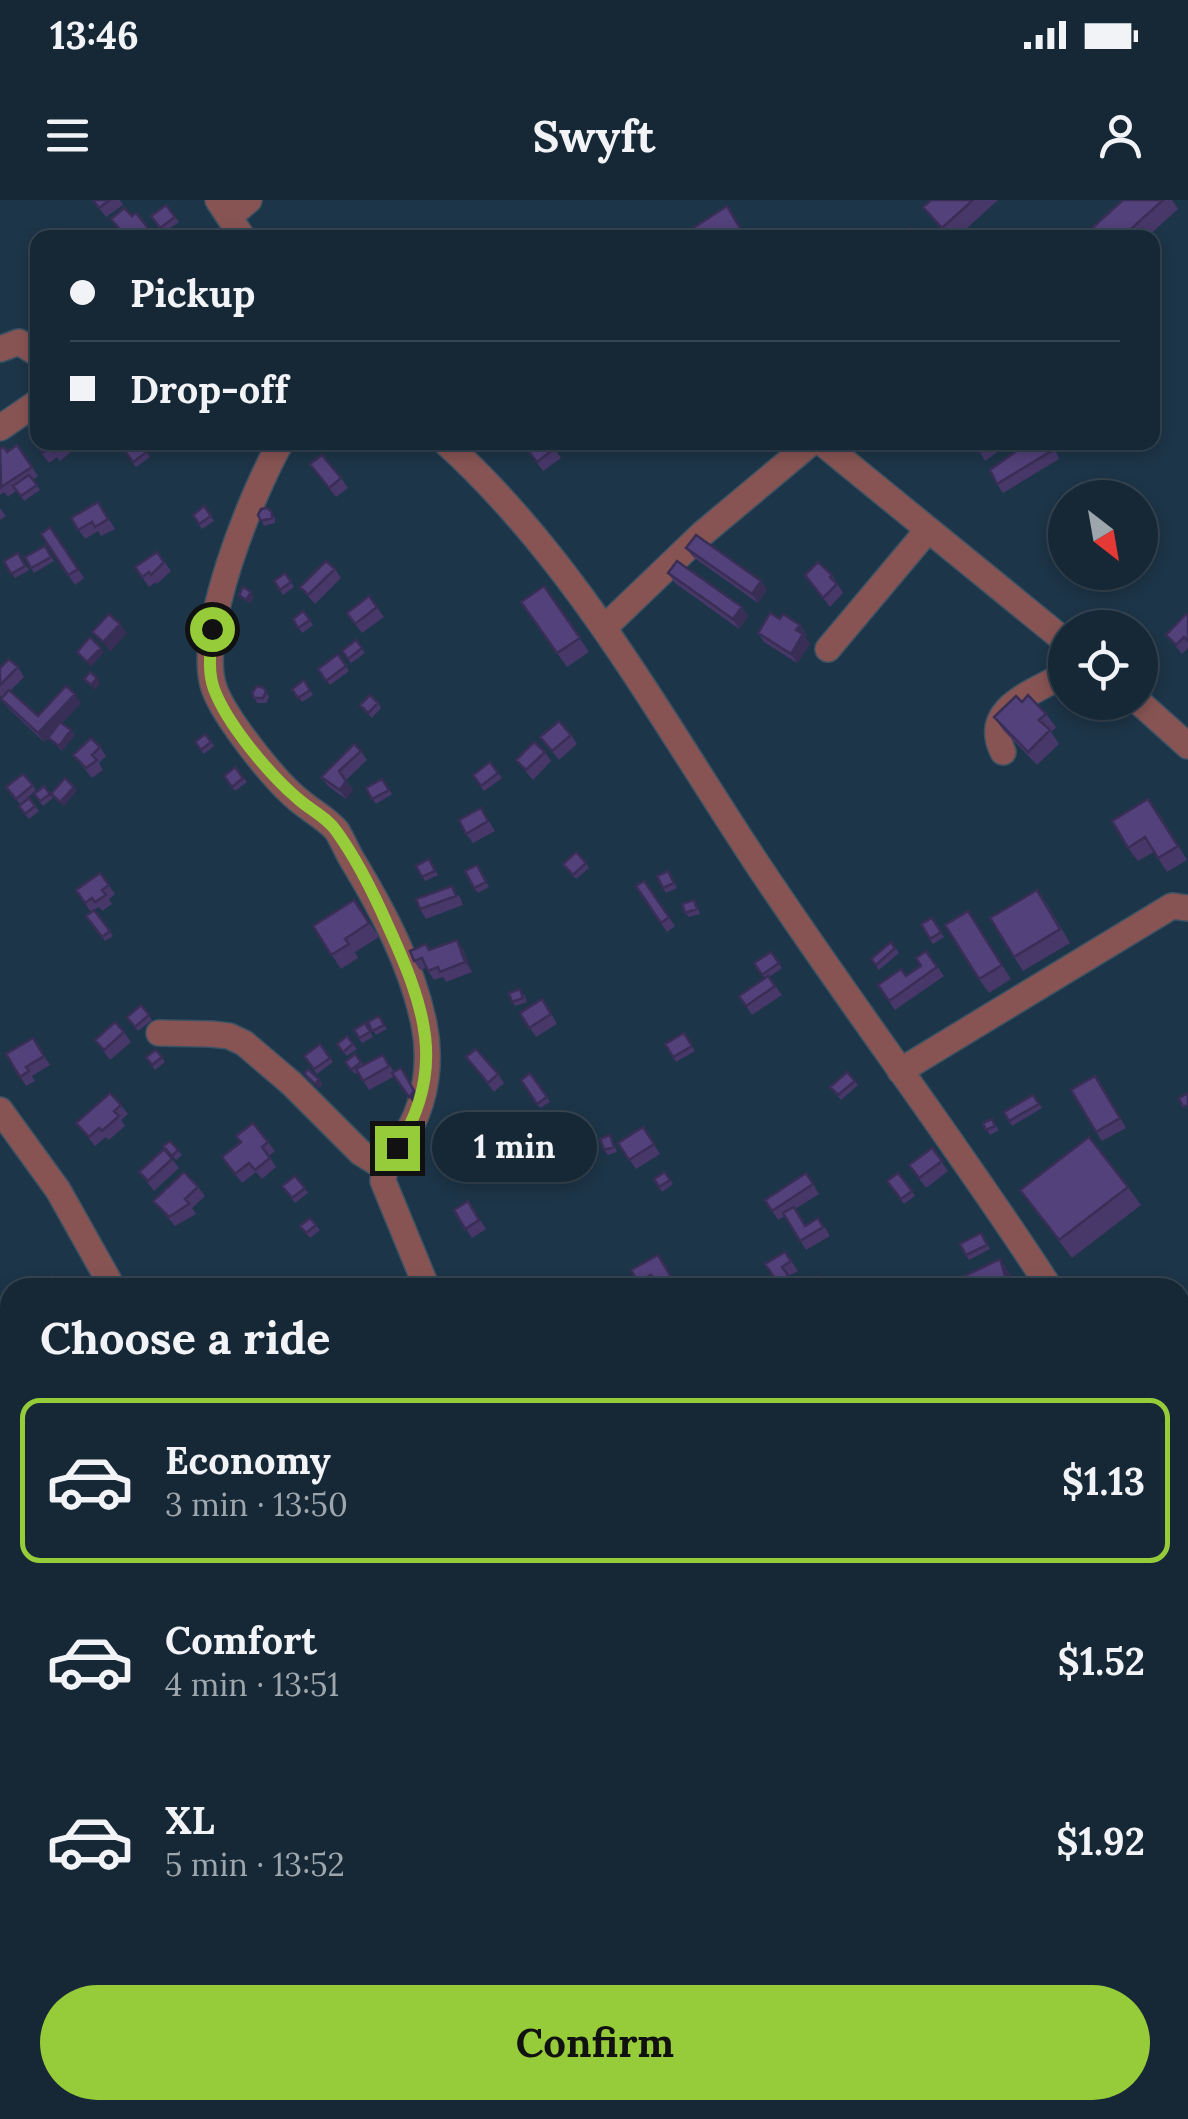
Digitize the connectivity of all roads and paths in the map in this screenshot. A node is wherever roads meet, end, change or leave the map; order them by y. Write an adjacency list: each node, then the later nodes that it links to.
1 (0, 349): 2 (street)
2 (30, 349)
3 (30, 407): 4 (street)
4 (0, 428)
5 (277, 450): 22 (street)
6 (452, 450): 10 (street)
7 (802, 450): 10 (street)
8 (830, 450): 9 (street)
9 (927, 532): 11 (street); 12 (street)
10 (605, 627): 20 (street)
11 (1048, 628)
12 (828, 649)
13 (1048, 684): 16 (street)
14 (1158, 719): 15 (street)
15 (1188, 746)
16 (1003, 752)
17 (1188, 883): 18 (street)
18 (1180, 907): 20 (street)
19 (159, 1033): 22 (street)
20 (900, 1072): 25 (street)
21 (0, 1110): 23 (street)
22 (385, 1168): 24 (street)
23 (107, 1278)
24 (423, 1278)
25 (1044, 1278)

